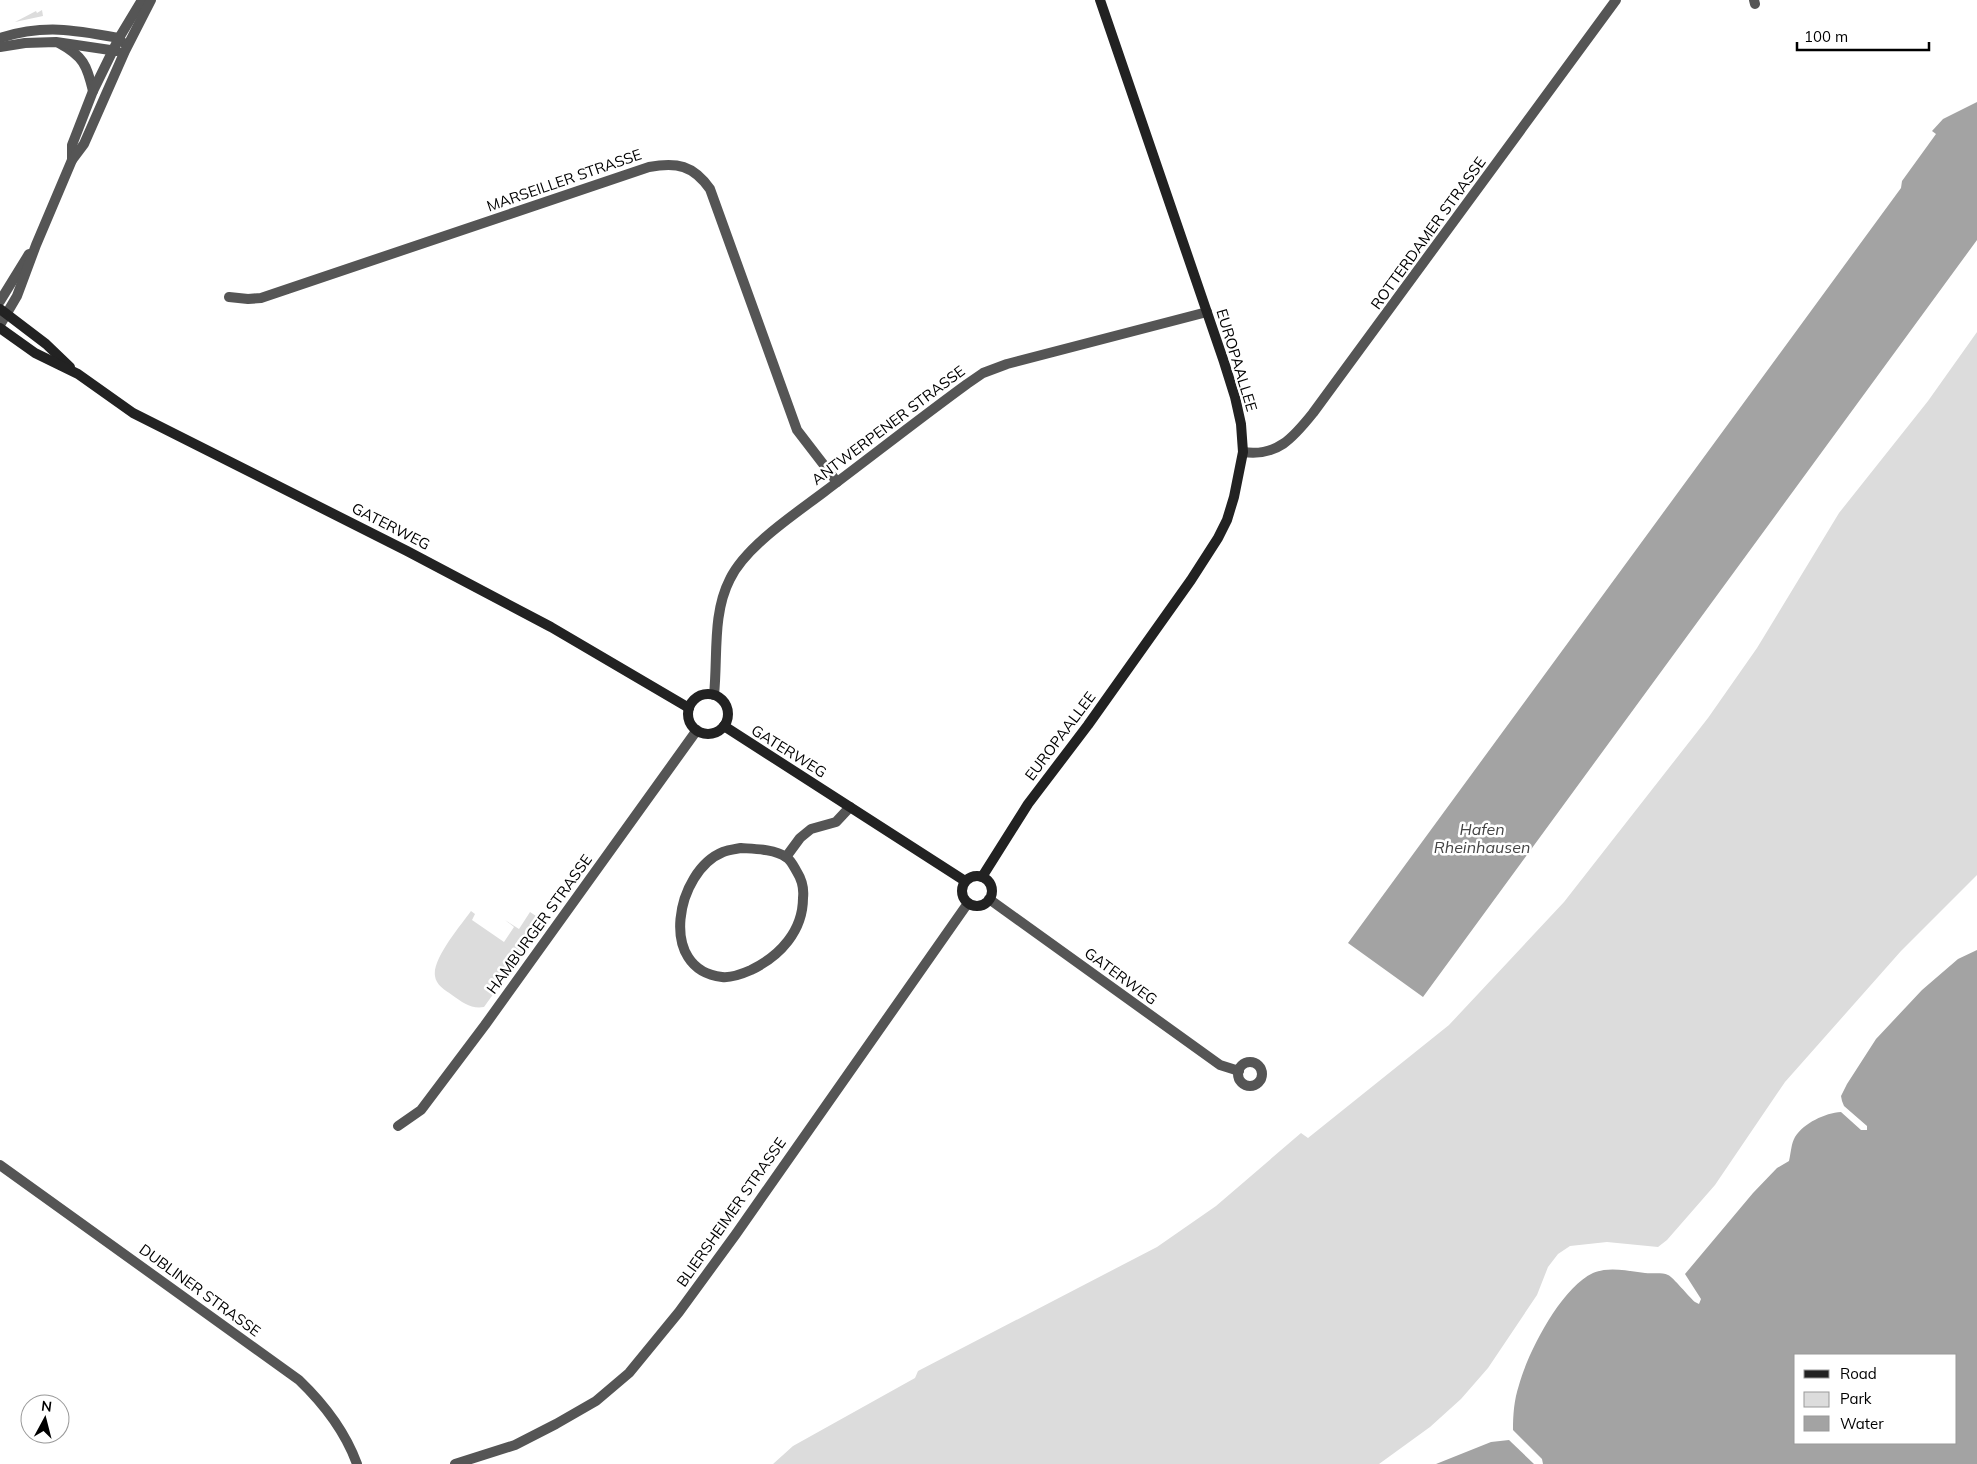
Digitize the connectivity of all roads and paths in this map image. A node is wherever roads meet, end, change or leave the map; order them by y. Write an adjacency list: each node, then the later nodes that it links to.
1 (142, 0): 6 (street)
2 (151, 0): 9 (street)
3 (1100, 0): 17 (main road, EUROPAALLEE)
4 (1616, 0): 20 (street, ROTTERDAMER STRASSE)
5 (0, 38): 6 (street)
6 (119, 38): 9 (street); 10 (street)
7 (56, 42): 8 (street); 10 (street); 11 (street)
8 (0, 47)
9 (126, 50): 10 (street); 12 (street)
10 (112, 51): 11 (street)
11 (94, 91): 12 (street)
12 (72, 160): 13 (street)
13 (36, 245): 15 (street); 16 (street)
14 (229, 297): 21 (street, MARSEILLER STRASSE)
15 (0, 301)
16 (3, 312): 18 (street); 19 (main road, GATERWEG)
17 (1207, 312): 20 (main road, EUROPAALLEE); 21 (street, ANTWERPENER STRASSE)
18 (0, 326): 19 (main road, GATERWEG)
19 (78, 374): 23 (main road, GATERWEG)
20 (1243, 452): 28 (main road, EUROPAALLEE)
21 (837, 482): 22 (street, ANTWERPENER STRASSE)
22 (714, 695): 23 (main road); 24 (main road)
23 (689, 708): 25 (main road)
24 (724, 726): 25 (main road); 26 (main road, GATERWEG)
25 (696, 730): 33 (street, HAMBURGER STRASSE)
26 (850, 807): 27 (street); 29 (main road, GATERWEG)
27 (786, 857): 27 (street)
28 (982, 877): 29 (main road); 30 (main road)
29 (965, 881): 31 (main road)
30 (989, 899): 31 (main road); 32 (street, GATERWEG)
31 (968, 903): 36 (street, BLIERSHEIMER STRASSE)
32 (1239, 1071)
33 (398, 1126)
34 (0, 1165): 35 (street, DUBLINER STRASSE)
35 (357, 1464)
36 (455, 1464)

